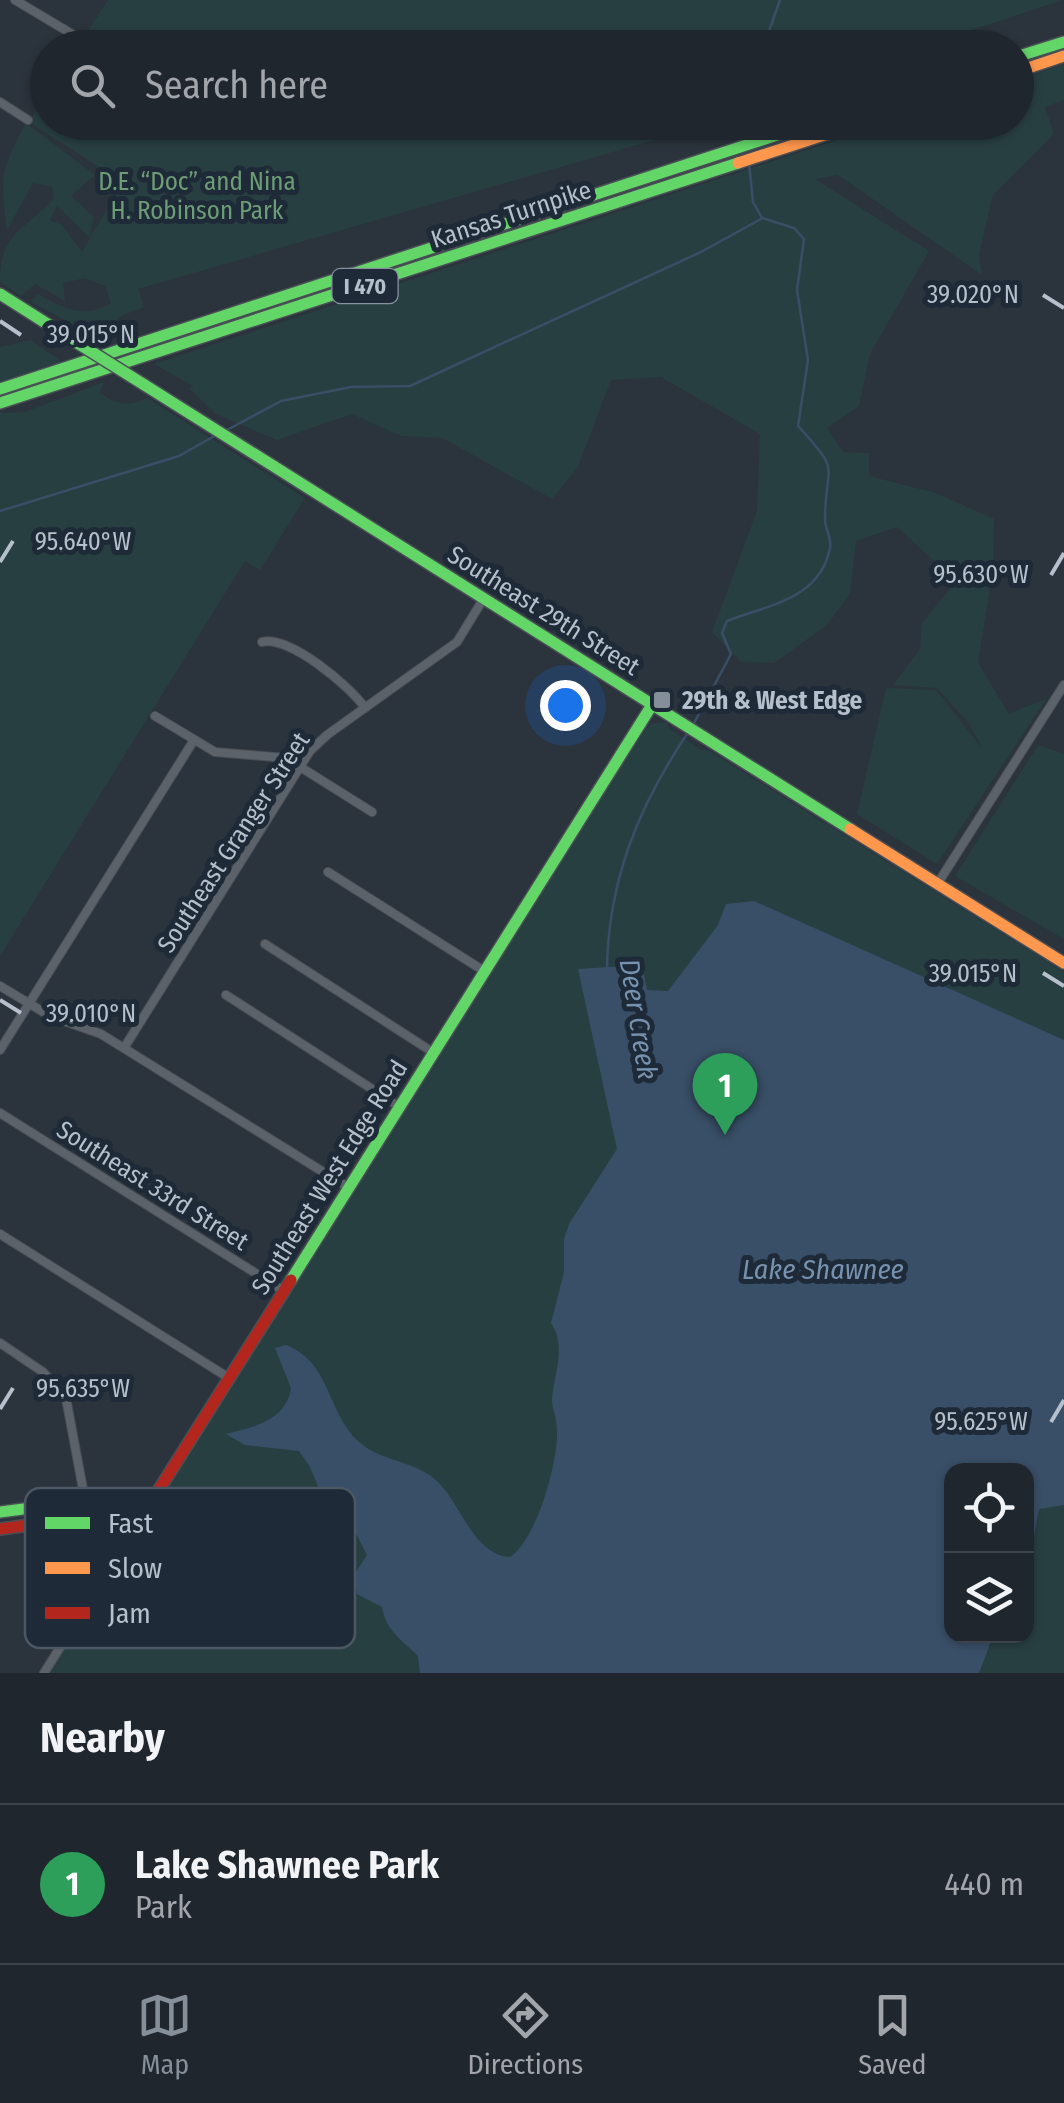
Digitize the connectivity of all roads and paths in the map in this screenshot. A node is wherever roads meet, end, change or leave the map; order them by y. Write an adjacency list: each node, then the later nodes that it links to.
1 (16, 0): 2 (street)
2 (65, 30)
3 (1064, 42): 4 (main road)
4 (1034, 51)
5 (1064, 56): 6 (main road)
6 (1034, 66)
7 (0, 102): 8 (street)
8 (28, 120)
9 (764, 140): 12 (main road, Kansas Turnpike / I 470)
10 (810, 140): 13 (main road, Kansas Turnpike / I 470)
11 (0, 294): 14 (main road, Southeast 29th Street, bridge)
12 (0, 389)
13 (0, 403)
14 (484, 598): 17 (main road, Southeast 29th Street); 18 (street, Southeast Granger Street)
15 (262, 642): 18 (street)
16 (1064, 684): 24 (street)
17 (652, 705): 24 (main road, Southeast 29th Street); 27 (main road, Southeast West Edge Road)
18 (365, 708): 21 (street, Southeast Granger Street)
19 (155, 716): 20 (street)
20 (194, 740): 21 (street); 30 (street)
21 (300, 766): 22 (street); 31 (street, Southeast Granger Street)
22 (372, 812)
23 (328, 872): 27 (street)
24 (938, 883): 26 (main road, Southeast 29th Street)
25 (265, 944): 33 (street)
26 (1064, 963)
27 (484, 976): 33 (main road, Southeast West Edge Road)
28 (0, 986): 30 (street)
29 (226, 995): 34 (street)
30 (29, 1004): 31 (street); 32 (street)
31 (124, 1048): 36 (street)
32 (0, 1050)
33 (434, 1053): 34 (main road, Southeast West Edge Road)
34 (400, 1107): 36 (main road, Southeast West Edge Road)
35 (0, 1113): 38 (street, Southeast 33rd Street)
36 (349, 1188): 38 (main road, Southeast West Edge Road)
37 (0, 1234): 41 (street)
38 (284, 1291): 41 (main road, Southeast West Edge Road)
39 (4, 1346): 40 (street); 42 (street)
40 (0, 1359)
41 (229, 1378): 43 (main road, Southeast West Edge Road)
42 (82, 1488)
43 (160, 1488)
44 (25, 1508): 45 (main road)
45 (0, 1512)
46 (25, 1525): 47 (main road)
47 (0, 1529)
48 (60, 1648): 49 (street, Southeast West Edge Road)
49 (44, 1673)

